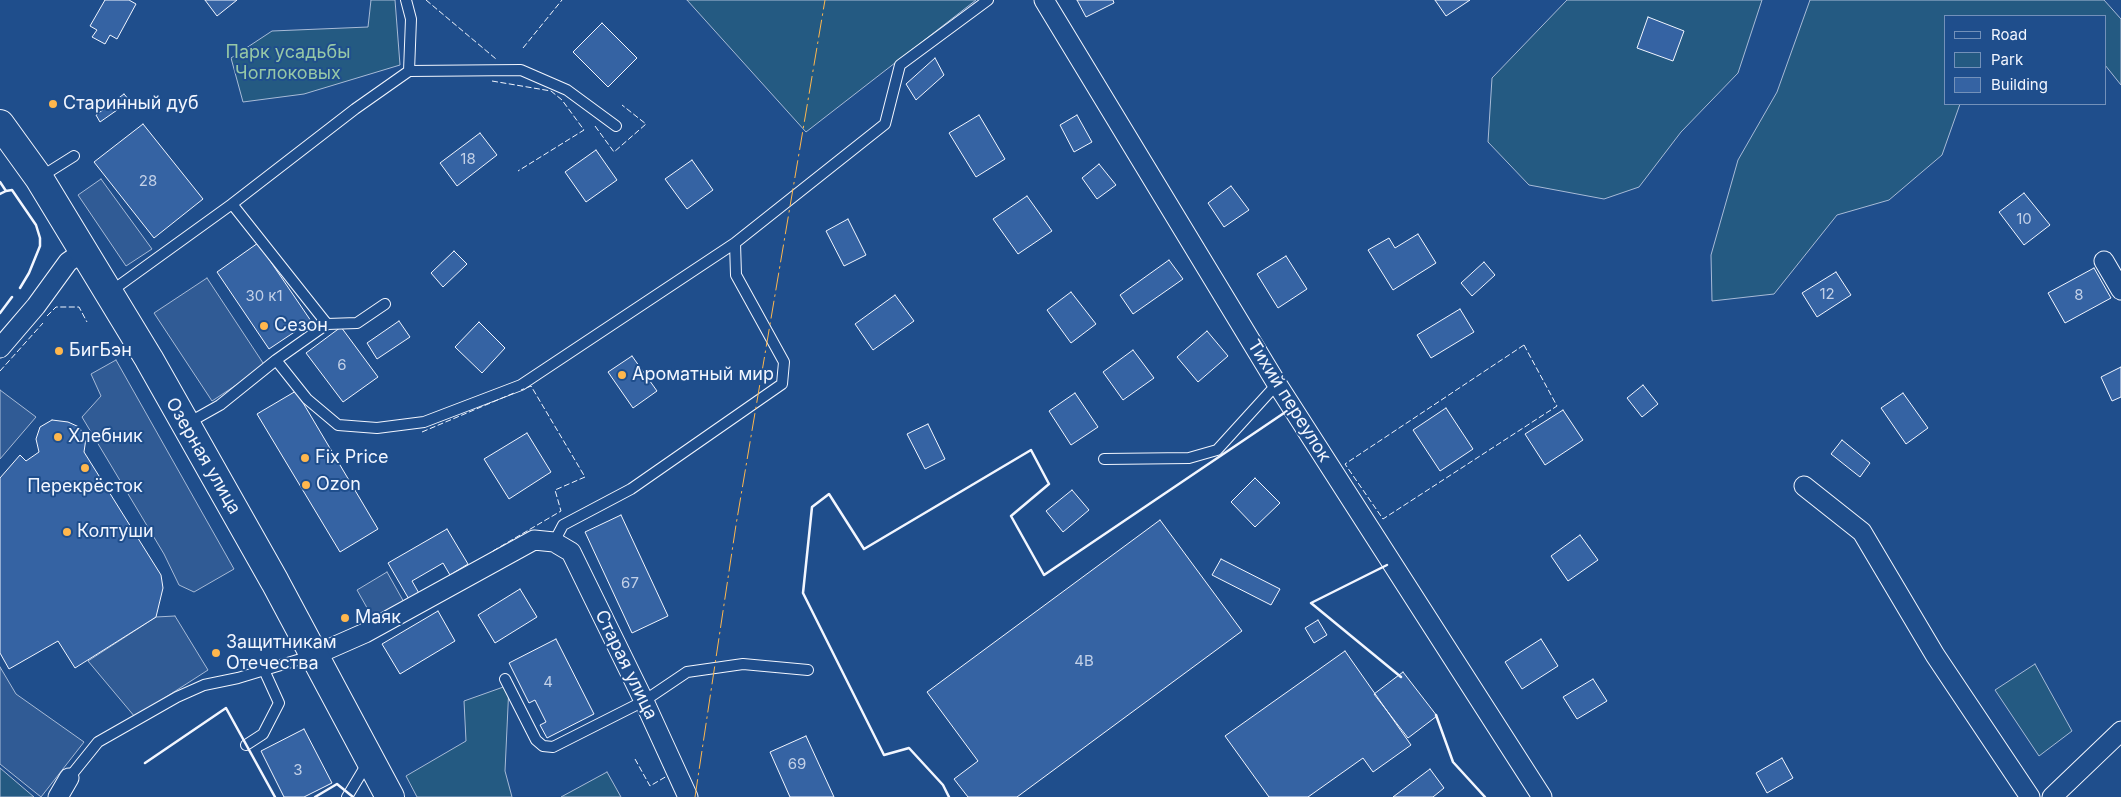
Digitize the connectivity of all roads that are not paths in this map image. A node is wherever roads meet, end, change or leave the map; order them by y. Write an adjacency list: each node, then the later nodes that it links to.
1 (406, 0): 4 (lane)
2 (988, 0): 10 (lane)
3 (1044, 0): 19 (street, Тихий переулок)
4 (409, 72): 6 (lane); 9 (lane)
5 (0, 124): 8 (main road, Озерная улица)
6 (616, 126)
7 (74, 156): 8 (lane)
8 (39, 178): 11 (main road, Озерная улица)
9 (232, 204): 14 (lane); 16 (lane)
10 (735, 243): 18 (lane); 23 (lane)
11 (84, 251): 14 (main road, Озерная улица); 17 (street)
12 (2104, 261): 13 (street)
13 (2121, 290)
14 (109, 293): 20 (main road, Озерная улица)
15 (385, 304): 16 (lane)
16 (327, 324): 18 (lane)
17 (0, 348)
18 (276, 360): 20 (lane)
19 (1278, 384): 21 (lane); 37 (street, Тихий переулок)
20 (185, 425): 24 (main road, Озерная улица)
21 (1104, 459)
22 (1804, 486): 38 (street)
23 (554, 542): 24 (street); 28 (street, Старая улица)
24 (314, 655): 25 (lane); 31 (main road, Озерная улица)
25 (264, 670): 30 (lane); 32 (lane)
26 (808, 670): 28 (lane)
27 (505, 679): 28 (lane)
28 (644, 701): 36 (street, Старая улица)
29 (2121, 732): 39 (street)
30 (246, 745)
31 (370, 760): 34 (lane); 35 (main road, Озерная улица)
32 (69, 778): 33 (street)
33 (58, 797)
34 (347, 797)
35 (390, 797)
36 (688, 797)
37 (1542, 797)
38 (2030, 797)
39 (2052, 797)

